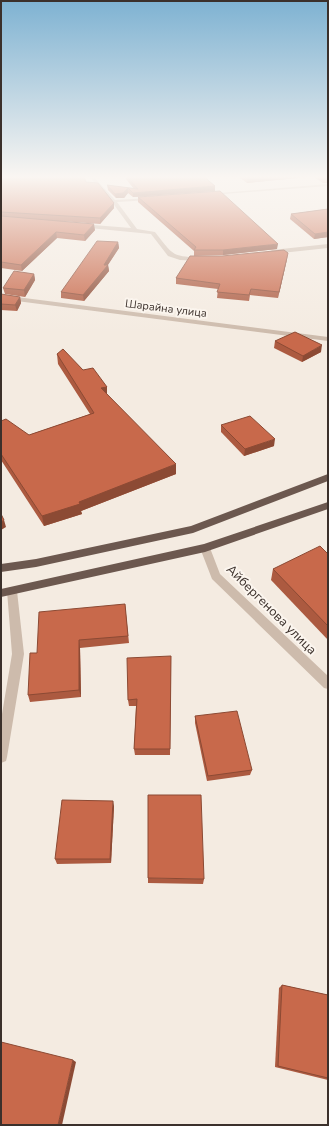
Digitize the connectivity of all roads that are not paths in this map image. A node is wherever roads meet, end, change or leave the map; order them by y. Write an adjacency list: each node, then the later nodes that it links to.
1 (129, 230): 2 (street)
2 (135, 230): 5 (street)
3 (328, 246): 4 (street)
4 (267, 253)
5 (205, 260)
6 (1, 297): 7 (street, Шарайна улица)
7 (328, 339)
8 (328, 477): 11 (highway)
9 (328, 505): 10 (highway)
10 (204, 548): 12 (highway); 13 (street, Айбергенова улица)
11 (1, 568)
12 (7, 592): 14 (street)
13 (328, 684)
14 (1, 757)

